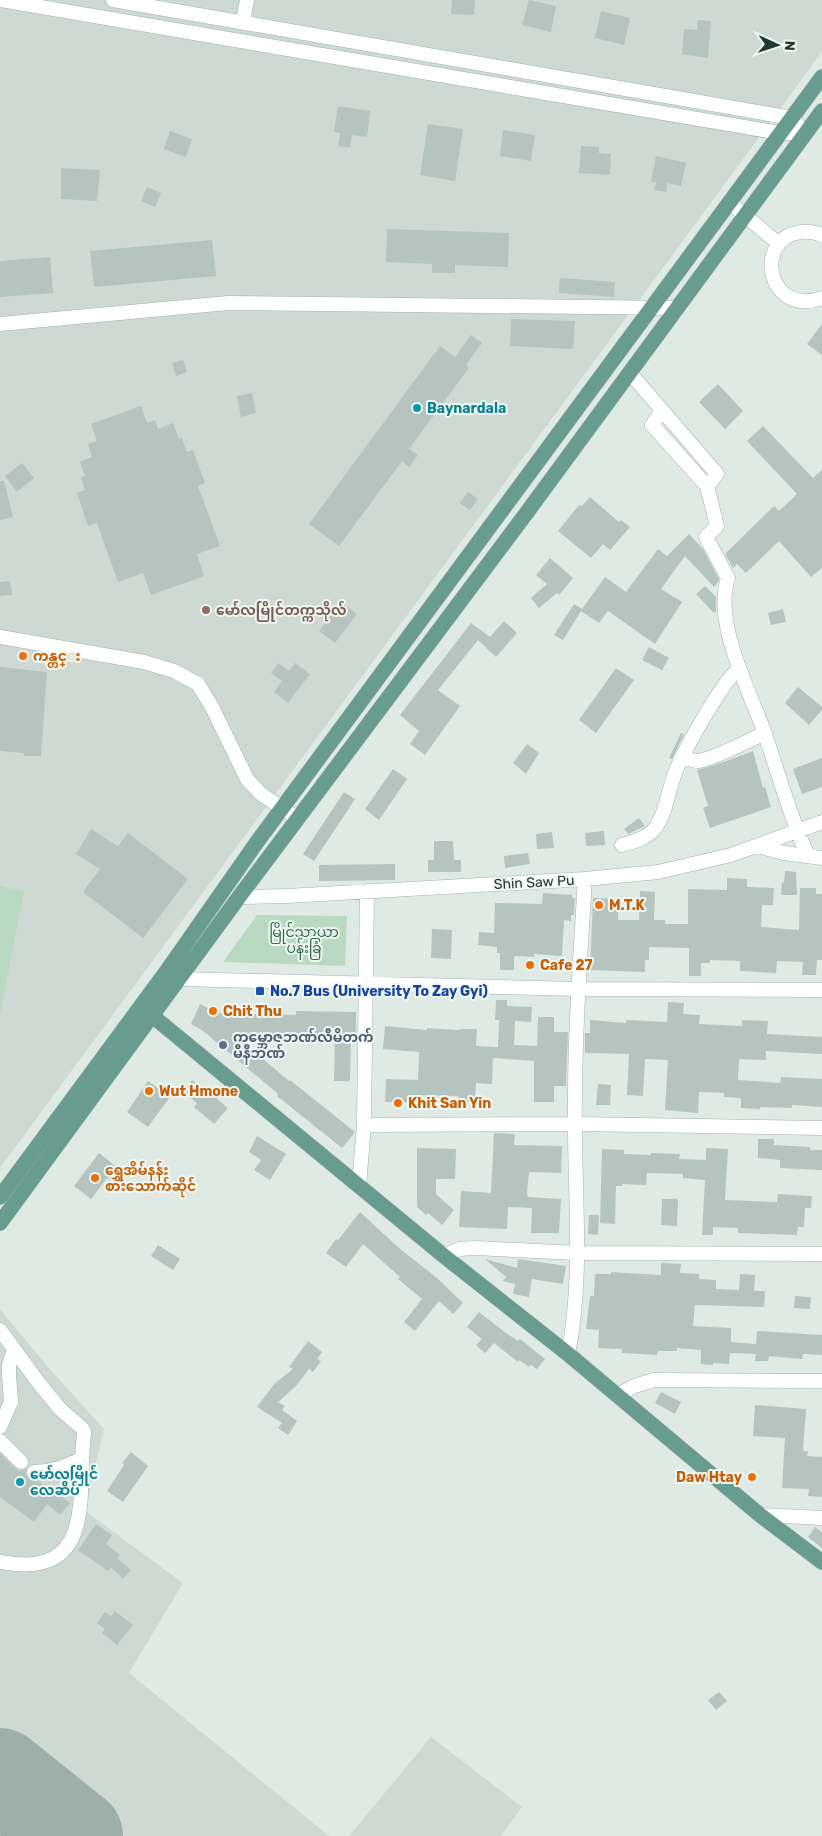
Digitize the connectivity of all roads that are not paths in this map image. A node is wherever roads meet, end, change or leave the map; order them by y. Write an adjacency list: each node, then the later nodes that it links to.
1 (0, 0): 8 (street)
2 (113, 0): 4 (street)
3 (247, 0): 4 (street)
4 (243, 22): 7 (street)
5 (822, 77): 7 (main road)
6 (822, 111): 9 (main road)
7 (792, 118): 8 (main road); 9 (street)
8 (780, 133): 9 (street); 10 (main road)
9 (805, 133): 11 (main road)
10 (729, 202): 11 (street); 15 (main road)
11 (745, 215): 13 (street); 16 (main road)
12 (822, 235): 13 (street)
13 (779, 244): 14 (street)
14 (822, 298)
15 (652, 307): 16 (street); 17 (street); 19 (main road)
16 (677, 308): 18 (main road)
17 (0, 324)
18 (630, 373): 20 (main road); 22 (street)
19 (506, 504): 20 (main road); 25 (main road)
20 (525, 515): 26 (main road)
21 (0, 637): 25 (street)
22 (739, 669): 23 (street); 24 (street)
23 (765, 733): 24 (street); 28 (street)
24 (683, 755): 29 (street)
25 (283, 808): 26 (street); 35 (main road)
26 (297, 818): 34 (main road)
27 (822, 822): 28 (street, Shin Saw Pu)
28 (797, 832): 30 (street, Shin Saw Pu); 31 (street)
29 (622, 845)
30 (757, 846): 31 (street); 32 (street, Shin Saw Pu)
31 (815, 857)
32 (585, 879): 33 (street, Shin Saw Pu); 38 (street)
33 (367, 891): 34 (street, Shin Saw Pu); 37 (street)
34 (239, 897): 36 (main road)
35 (166, 972): 36 (street); 40 (main road)
36 (180, 979): 37 (street); 40 (main road)
37 (365, 984): 38 (street); 42 (street)
38 (578, 989): 39 (street); 41 (street)
39 (822, 990)
40 (146, 1011): 44 (main road); 45 (main road); 46 (main road)
41 (574, 1124): 42 (street); 43 (street); 47 (street)
42 (364, 1125): 44 (street)
43 (822, 1128)
44 (359, 1186): 49 (main road)
45 (0, 1197)
46 (0, 1224)
47 (576, 1253): 48 (street); 49 (street); 52 (street)
48 (822, 1254)
49 (444, 1256): 52 (main road)
50 (0, 1330): 51 (street)
51 (14, 1349): 55 (street); 57 (street)
52 (568, 1354): 54 (main road)
53 (822, 1381): 54 (street)
54 (618, 1396): 60 (main road)
55 (0, 1427)
56 (0, 1441): 58 (street)
57 (82, 1459): 59 (street); 62 (street)
58 (21, 1462)
59 (34, 1472)
60 (760, 1515): 61 (street); 63 (main road)
61 (822, 1518)
62 (0, 1562)
63 (822, 1562)

